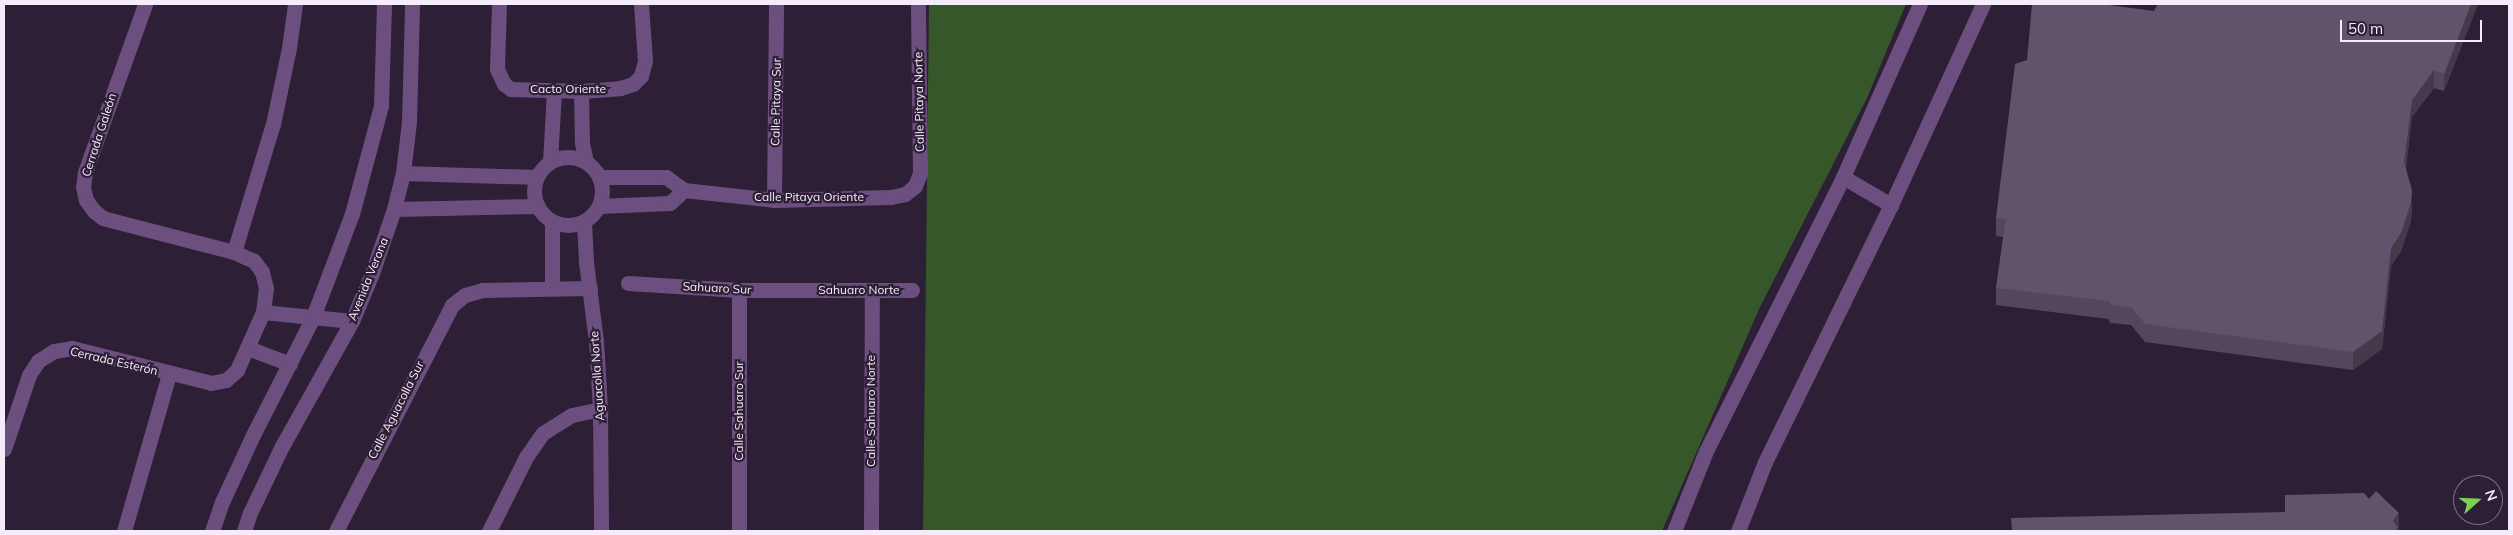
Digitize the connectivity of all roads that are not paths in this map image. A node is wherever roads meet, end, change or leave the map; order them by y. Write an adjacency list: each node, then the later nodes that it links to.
1 (145, 4): 28 (street, Cerrada Galeón)
2 (296, 4): 28 (street)
3 (384, 4): 37 (street)
4 (412, 4): 15 (street, Avenida Verona)
5 (499, 4): 11 (street, Cacto Oriente)
6 (641, 4): 12 (street, Cacto Oriente)
7 (776, 4): 21 (street, Calle Pitaya Sur)
8 (918, 4): 20 (street, Calle Pitaya Norte)
9 (1920, 4): 18 (street)
10 (1983, 4): 22 (street)
11 (554, 91): 12 (street, Cacto Oriente); 13 (street)
12 (581, 91): 14 (street)
13 (550, 162): 14 (street); 16 (street)
14 (586, 162): 17 (street)
15 (403, 172): 16 (street); 25 (street, Avenida Verona)
16 (537, 177): 23 (street)
17 (599, 177): 19 (street, Calle Pitaya Oriente); 24 (street)
18 (1843, 177): 22 (street); 52 (street)
19 (684, 190): 21 (street, Calle Pitaya Oriente); 24 (street)
20 (905, 194): 21 (street, Calle Pitaya Oriente)
21 (774, 200)
22 (1891, 205): 53 (street)
23 (538, 206): 25 (street); 26 (street)
24 (599, 206): 27 (street)
25 (394, 209): 38 (street, Avenida Verona)
26 (552, 221): 27 (street); 30 (street)
27 (584, 222): 31 (street, Aguacolla Norte)
28 (234, 252): 36 (street, Cerrada Galeón)
29 (628, 283): 32 (street, Sahuaro Sur)
30 (552, 288): 31 (street); 47 (street, Calle Aguacolla Sur)
31 (590, 288): 42 (street, Aguacolla Norte)
32 (738, 290): 33 (street, Sahuaro Sur); 50 (street, Calle Sahuaro Sur)
33 (807, 290): 34 (street, Sahuaro Norte)
34 (872, 290): 35 (street, Sahuaro Norte); 51 (street, Calle Sahuaro Norte)
35 (912, 290)
36 (263, 312): 37 (street); 39 (street, Cerrada Esterón)
37 (313, 317): 38 (street); 40 (street)
38 (352, 321): 46 (street, Avenida Verona)
39 (248, 348): 40 (street); 41 (street, Cerrada Esterón)
40 (290, 364): 45 (street)
41 (169, 374): 43 (street, Cerrada Esterón); 44 (street, Cerrada Esterón)
42 (600, 409): 48 (street); 49 (street, Aguacolla Norte)
43 (4, 449)
44 (124, 531)
45 (212, 531)
46 (244, 531)
47 (336, 531)
48 (489, 531)
49 (601, 531)
50 (739, 531)
51 (871, 531)
52 (1674, 531)
53 (1738, 531)

